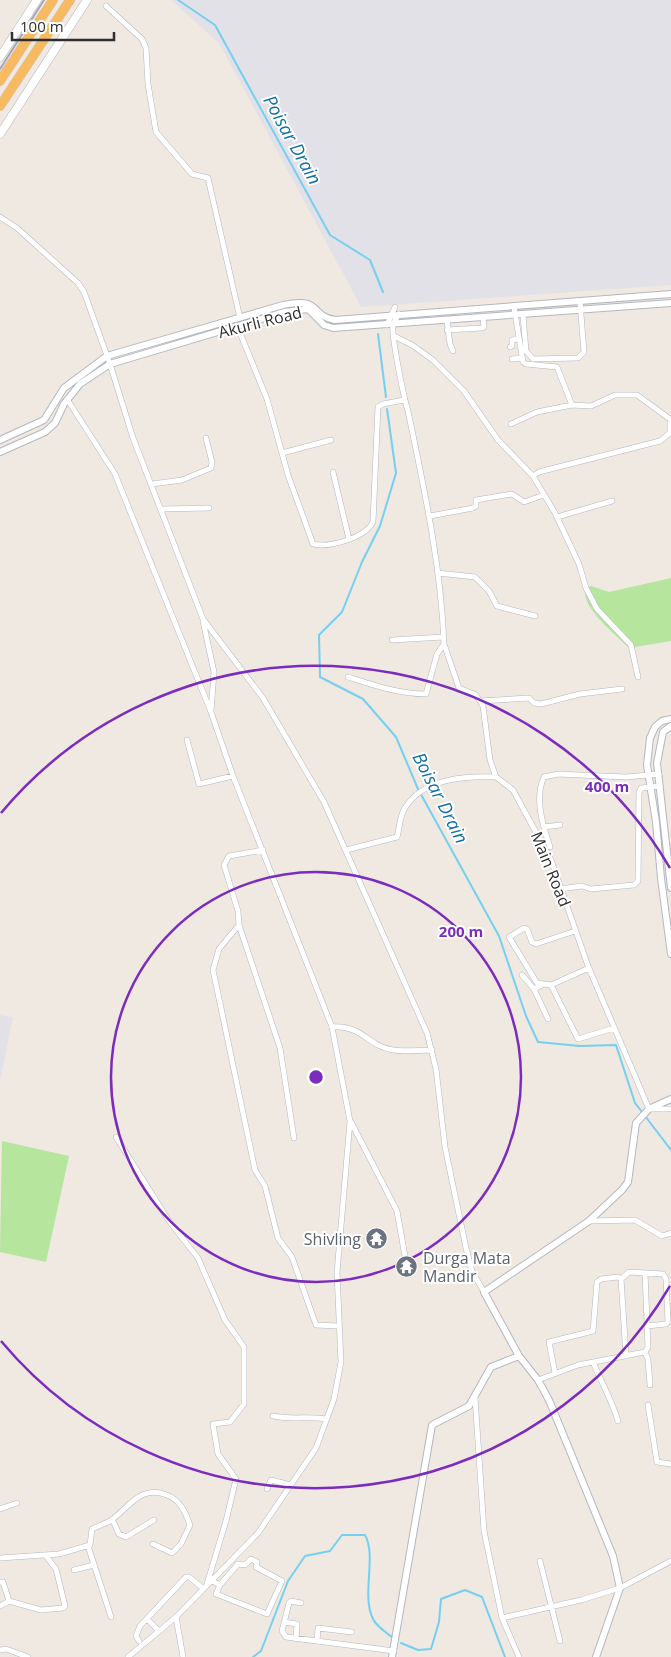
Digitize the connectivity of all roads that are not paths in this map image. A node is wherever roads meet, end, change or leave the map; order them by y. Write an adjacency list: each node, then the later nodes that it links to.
1 (36, 0): 6 (main road)
2 (53, 0): 7 (highway)
3 (70, 0): 8 (highway)
4 (87, 0): 10 (main road)
5 (106, 6): 25 (street)
6 (0, 57)
7 (0, 81)
8 (2, 103): 9 (highway)
9 (0, 112)
10 (0, 134)
11 (0, 217): 35 (street)
12 (671, 294): 13 (street, Akurli Road)
13 (628, 298): 14 (street, Akurli Road); 16 (street)
14 (580, 302): 18 (street, Akurli Road); 19 (street)
15 (671, 303): 16 (street, Akurli Road)
16 (629, 306): 19 (street, Akurli Road)
17 (394, 307): 21 (street)
18 (514, 307): 20 (street, Akurli Road); 24 (street)
19 (581, 310): 23 (street, Akurli Road); 23 (street)
20 (441, 312): 22 (street, Akurli Road); 27 (street)
21 (391, 314): 22 (street, Akurli Road); 25 (street, Akurli Road); 28 (street)
22 (399, 314): 28 (street)
23 (522, 315): 24 (street, Akurli Road)
24 (515, 316): 26 (street, Akurli Road); 32 (street)
25 (240, 318): 35 (street, Akurli Road)
26 (483, 318): 27 (street, Akurli Road); 30 (street)
27 (444, 321): 28 (street, Akurli Road); 30 (street)
28 (390, 325): 29 (street, Akurli Road); 31 (street)
29 (238, 328): 38 (street, Akurli Road); 47 (street)
30 (448, 330): 34 (street)
31 (394, 336): 40 (street); 49 (street)
32 (518, 339): 33 (street); 36 (street)
33 (510, 347)
34 (453, 351)
35 (107, 356): 38 (street); 44 (street, Akurli Road)
36 (522, 358): 37 (street); 41 (street)
37 (512, 359)
38 (110, 364): 39 (street, Akurli Road); 50 (street)
39 (68, 399): 46 (street, Akurli Road); 68 (street)
40 (404, 400): 55 (street); 57 (street)
41 (572, 405): 42 (street); 49 (street)
42 (510, 424)
43 (206, 438): 50 (street)
44 (0, 440)
45 (331, 440): 47 (street)
46 (0, 452)
47 (282, 453): 57 (street)
48 (333, 472): 57 (street)
49 (532, 476): 51 (street)
50 (152, 484): 54 (street)
51 (544, 496): 55 (street); 56 (street)
52 (612, 501): 56 (street)
53 (209, 508): 54 (street)
54 (162, 509): 60 (street)
55 (430, 516): 58 (street)
56 (557, 517): 65 (street)
57 (349, 539)
58 (438, 573): 59 (street); 61 (street)
59 (535, 616)
60 (202, 619): 68 (street); 86 (street)
61 (443, 637): 62 (street); 63 (street)
62 (392, 640)
63 (444, 644): 64 (street); 67 (street)
64 (348, 677)
65 (638, 677)
66 (622, 689): 67 (street)
67 (480, 701): 77 (street)
68 (211, 712): 76 (street)
69 (671, 719): 71 (street)
70 (671, 726): 72 (street)
71 (654, 727): 72 (street); 75 (street)
72 (663, 732): 74 (street)
73 (187, 740): 76 (street)
74 (659, 774): 75 (street); 78 (street)
75 (649, 775): 79 (street); 81 (street)
76 (233, 776): 85 (street)
77 (496, 777): 86 (street); 90 (street, Main Road)
78 (660, 786): 79 (street); 82 (street)
79 (651, 787): 83 (street); 90 (street)
80 (560, 825): 81 (street)
81 (544, 827): 84 (street)
82 (667, 845): 83 (street); 87 (street)
83 (658, 846): 88 (street)
84 (550, 848)
85 (263, 850): 91 (street); 100 (street)
86 (346, 850): 102 (street)
87 (670, 877): 88 (street); 89 (street)
88 (661, 878): 93 (street)
89 (671, 888)
90 (560, 889): 92 (street, Main Road)
91 (239, 925): 108 (street); 115 (street)
92 (575, 931): 94 (street, Main Road); 96 (street)
93 (671, 954)
94 (589, 968): 97 (street); 101 (street, Main Road)
95 (522, 975): 98 (street)
96 (542, 985): 97 (street); 98 (street)
97 (551, 985): 101 (street)
98 (534, 989): 99 (street)
99 (548, 1019)
100 (332, 1026): 102 (street); 106 (street)
101 (614, 1028): 105 (street, Main Road)
102 (432, 1050): 114 (street)
103 (671, 1099): 105 (street)
104 (671, 1109): 105 (street)
105 (648, 1110): 109 (street)
106 (350, 1121): 111 (street); 115 (street)
107 (116, 1137): 149 (street)
108 (294, 1138)
109 (589, 1221): 110 (street); 114 (street)
110 (671, 1233)
111 (406, 1262)
112 (645, 1273): 113 (street); 116 (street); 116 (street)
113 (620, 1280): 118 (street); 121 (street)
114 (484, 1292): 119 (street)
115 (338, 1326): 127 (street)
116 (647, 1326): 117 (street)
117 (645, 1352): 118 (street); 123 (street)
118 (626, 1355): 120 (street)
119 (519, 1356): 122 (street); 124 (street)
120 (593, 1362): 121 (street); 128 (street)
121 (555, 1373): 122 (street)
122 (538, 1380): 150 (street)
123 (650, 1385)
124 (475, 1396): 157 (street); 167 (street)
125 (648, 1405): 129 (street)
126 (273, 1416): 127 (street)
127 (326, 1419): 130 (street)
128 (618, 1421)
129 (671, 1464)
130 (292, 1486): 131 (street); 142 (street)
131 (267, 1489)
132 (17, 1503): 133 (street)
133 (0, 1509)
134 (112, 1519): 135 (street); 136 (street); 137 (street)
135 (154, 1520)
136 (153, 1544)
137 (88, 1546): 138 (street); 143 (street)
138 (46, 1556): 139 (street); 151 (street)
139 (0, 1558)
140 (671, 1561): 150 (street)
141 (540, 1562): 154 (street)
142 (228, 1564): 144 (street); 146 (street)
143 (94, 1566): 145 (street); 155 (street)
144 (234, 1569): 148 (street); 148 (street)
145 (74, 1570)
146 (212, 1581): 148 (street); 149 (street)
147 (0, 1582): 151 (street)
148 (220, 1585)
149 (205, 1588): 156 (street); 158 (street)
150 (620, 1588): 154 (street); 172 (street)
151 (9, 1601): 153 (street)
152 (301, 1603): 159 (street)
153 (0, 1606)
154 (551, 1607): 157 (street); 165 (street)
155 (111, 1617)
156 (176, 1617): 160 (street); 170 (street)
157 (502, 1618): 171 (street)
158 (147, 1619): 160 (street); 163 (street)
159 (284, 1622): 162 (street); 162 (street)
160 (160, 1631): 169 (street)
161 (352, 1632): 164 (street)
162 (296, 1638): 164 (street)
163 (139, 1641)
164 (317, 1641): 167 (street)
165 (560, 1641)
166 (0, 1650): 168 (street)
167 (393, 1654)
168 (28, 1657)
169 (128, 1657)
170 (183, 1657)
171 (519, 1657)
172 (596, 1657)

